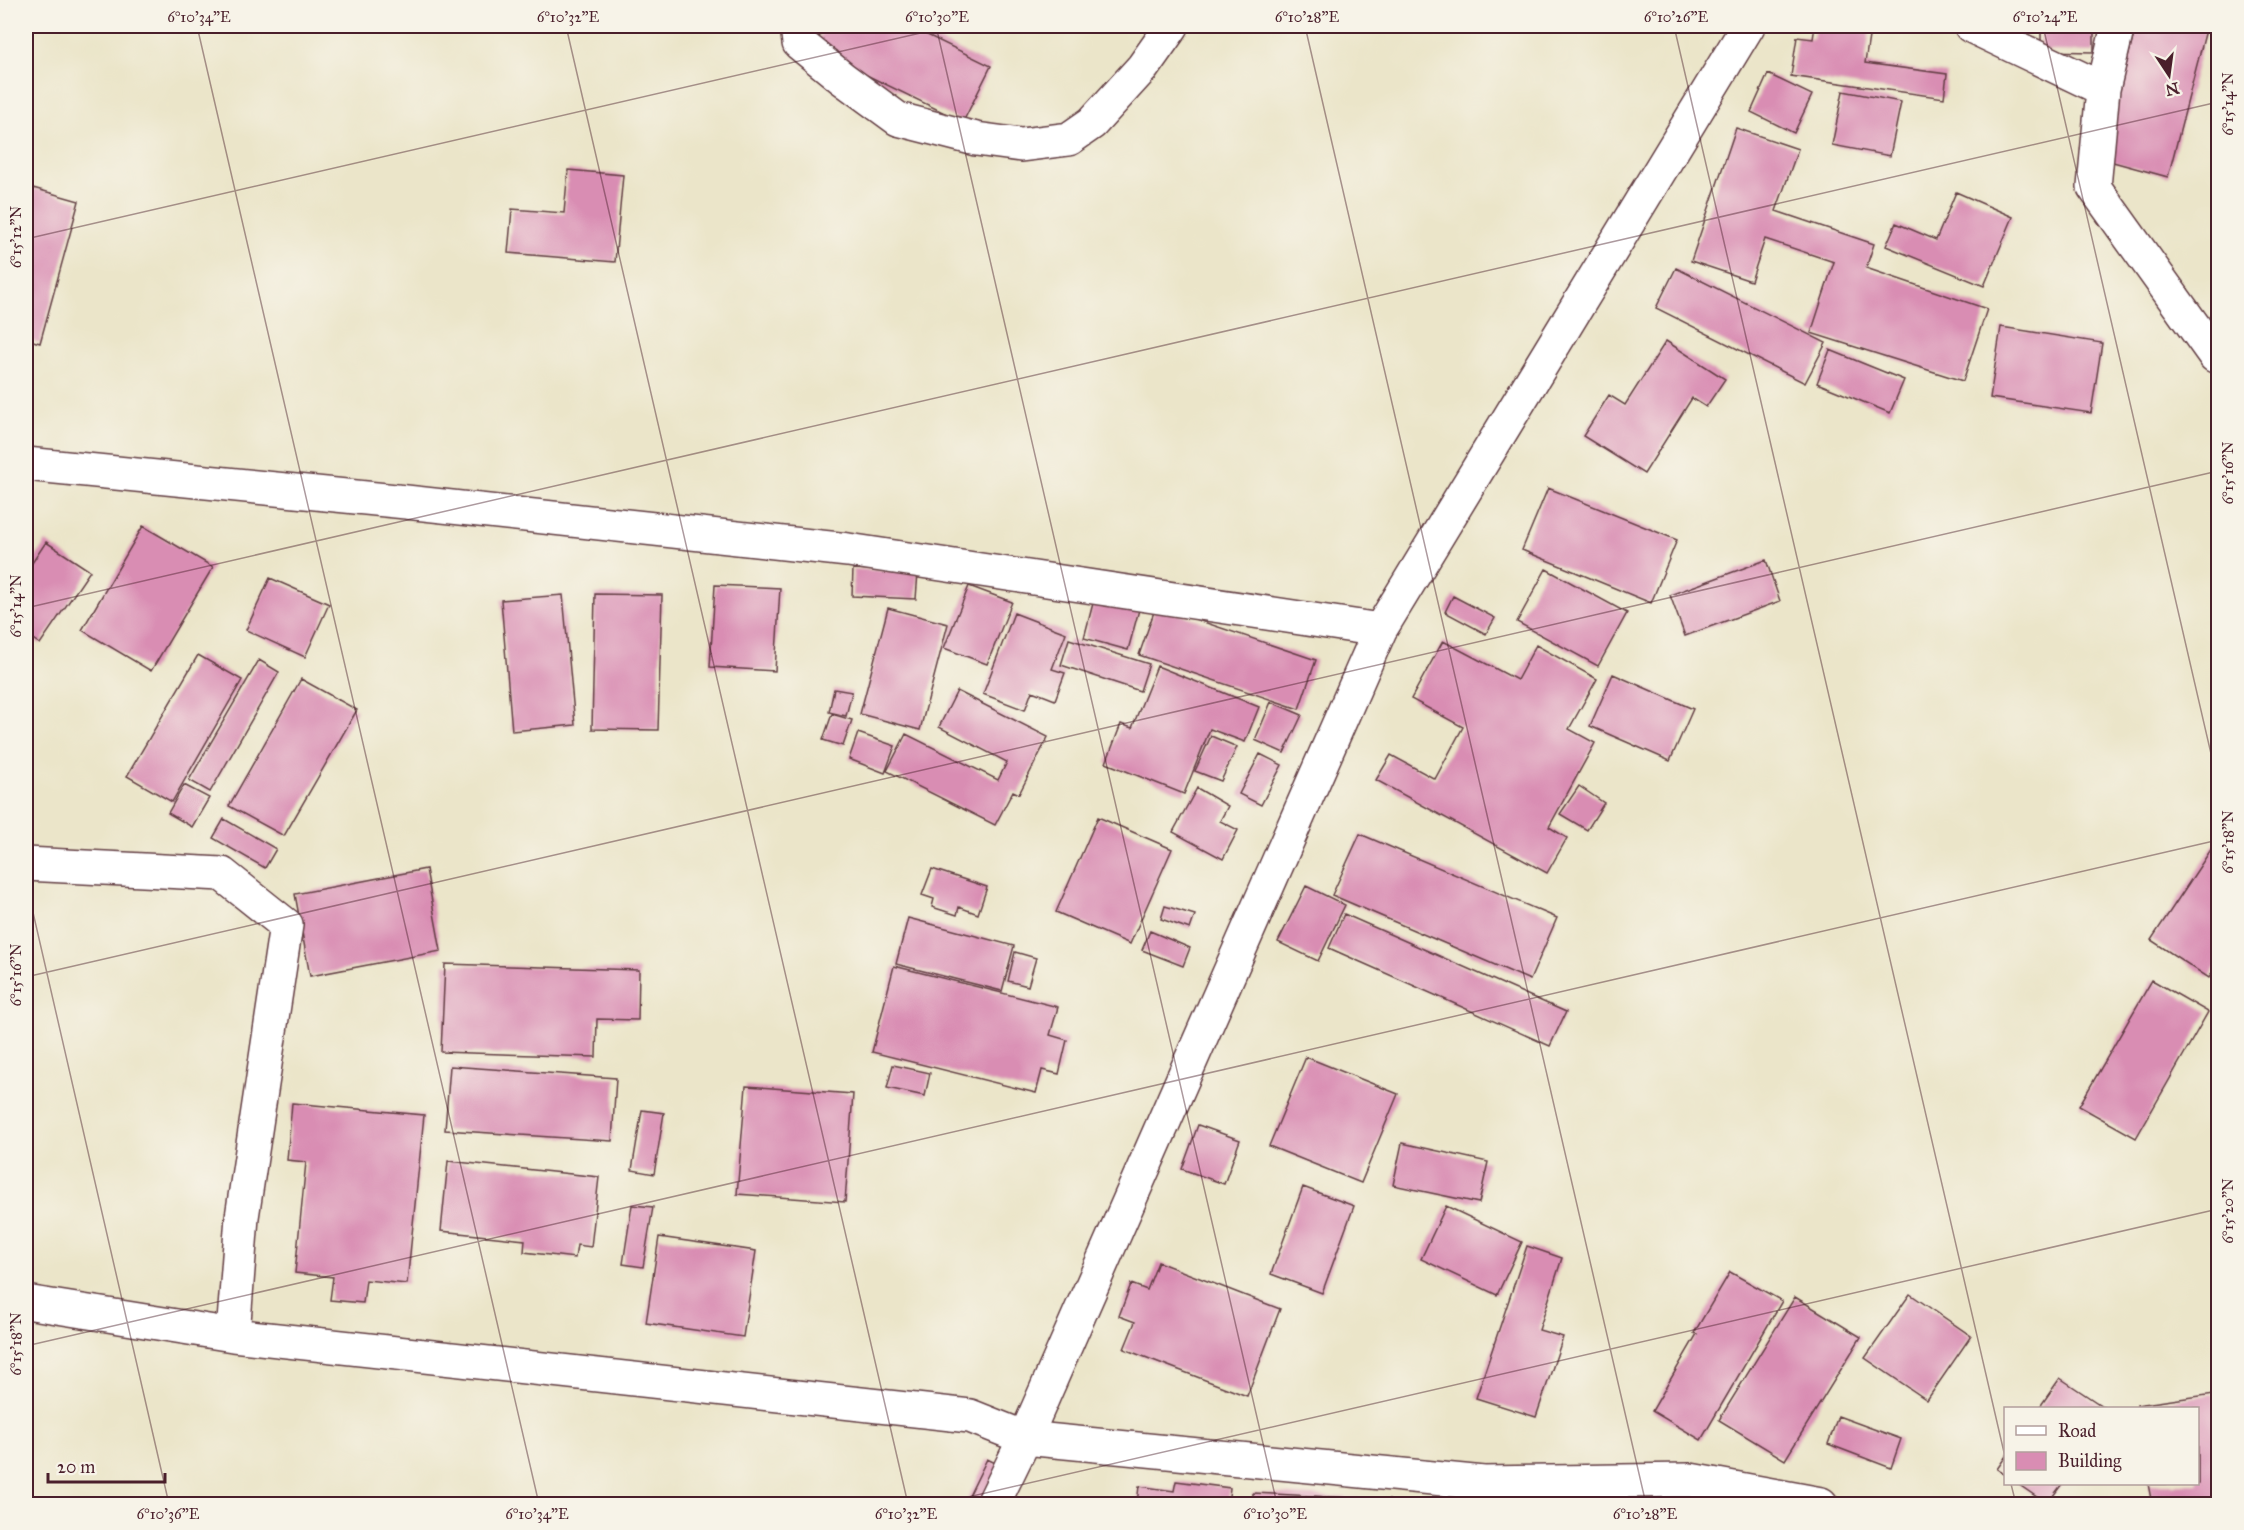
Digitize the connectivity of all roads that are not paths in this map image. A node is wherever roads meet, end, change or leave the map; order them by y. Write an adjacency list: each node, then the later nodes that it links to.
1 (797, 26): 2 (street)
2 (1172, 26)
3 (1971, 26): 6 (street)
4 (2118, 26): 6 (street)
5 (1755, 28): 9 (street)
6 (2103, 89): 7 (street)
7 (2215, 356)
8 (26, 464): 9 (street)
9 (1380, 630): 13 (street)
10 (26, 864): 12 (street)
11 (26, 1302): 12 (street)
12 (233, 1335): 13 (street)
13 (1024, 1438): 14 (street); 15 (street)
14 (993, 1504)
15 (1821, 1504)

